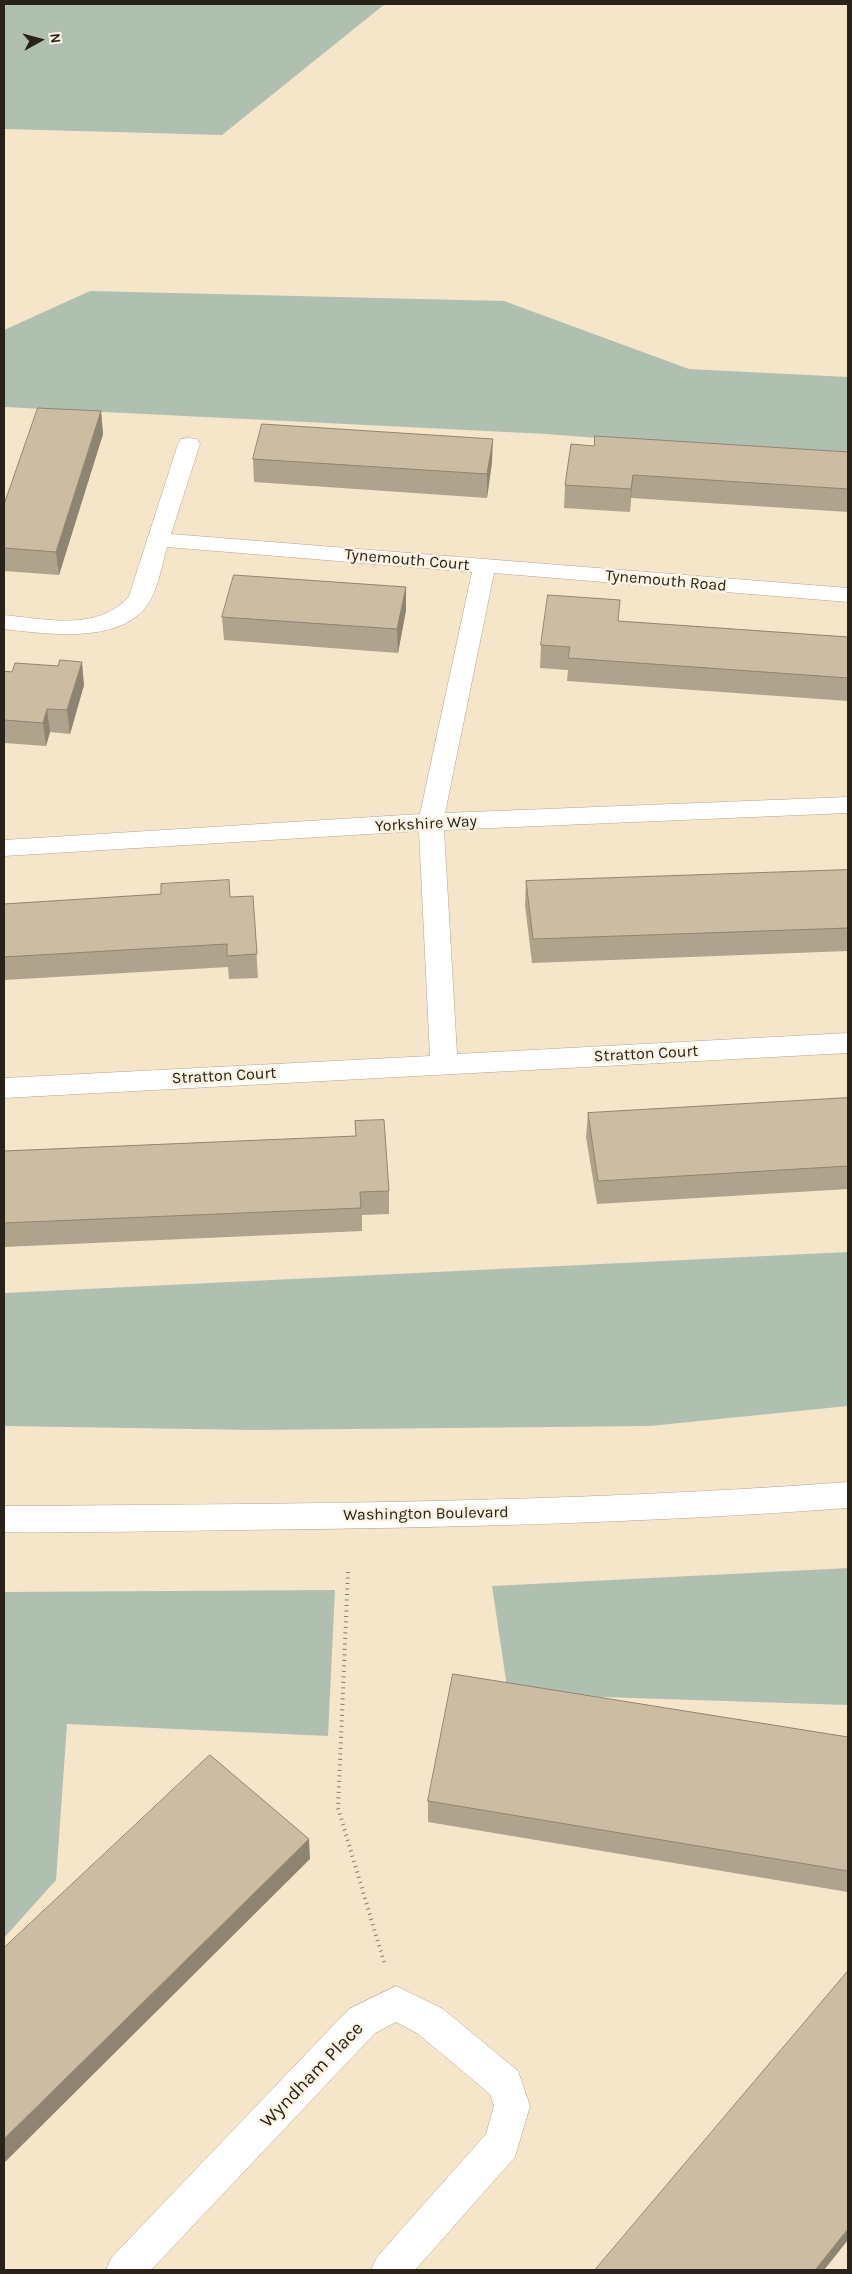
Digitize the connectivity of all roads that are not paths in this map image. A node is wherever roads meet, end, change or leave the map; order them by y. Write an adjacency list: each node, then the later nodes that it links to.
1 (189, 444): 2 (street)
2 (159, 540): 3 (street, Tynemouth Court); 5 (street)
3 (484, 566): 4 (street, Tynemouth Road); 7 (street, Tynemouth Court)
4 (848, 595)
5 (4, 622)
6 (848, 805): 7 (street, Yorkshire Way)
7 (431, 822): 8 (street, Yorkshire Way); 10 (street)
8 (4, 848)
9 (848, 1043): 10 (street, Stratton Court)
10 (444, 1064): 11 (street, Stratton Court)
11 (4, 1088)
12 (848, 1494): 13 (street, Washington Boulevard)
13 (4, 1519)
14 (125, 2270): 15 (street, Wyndham Place)
15 (390, 2270)

